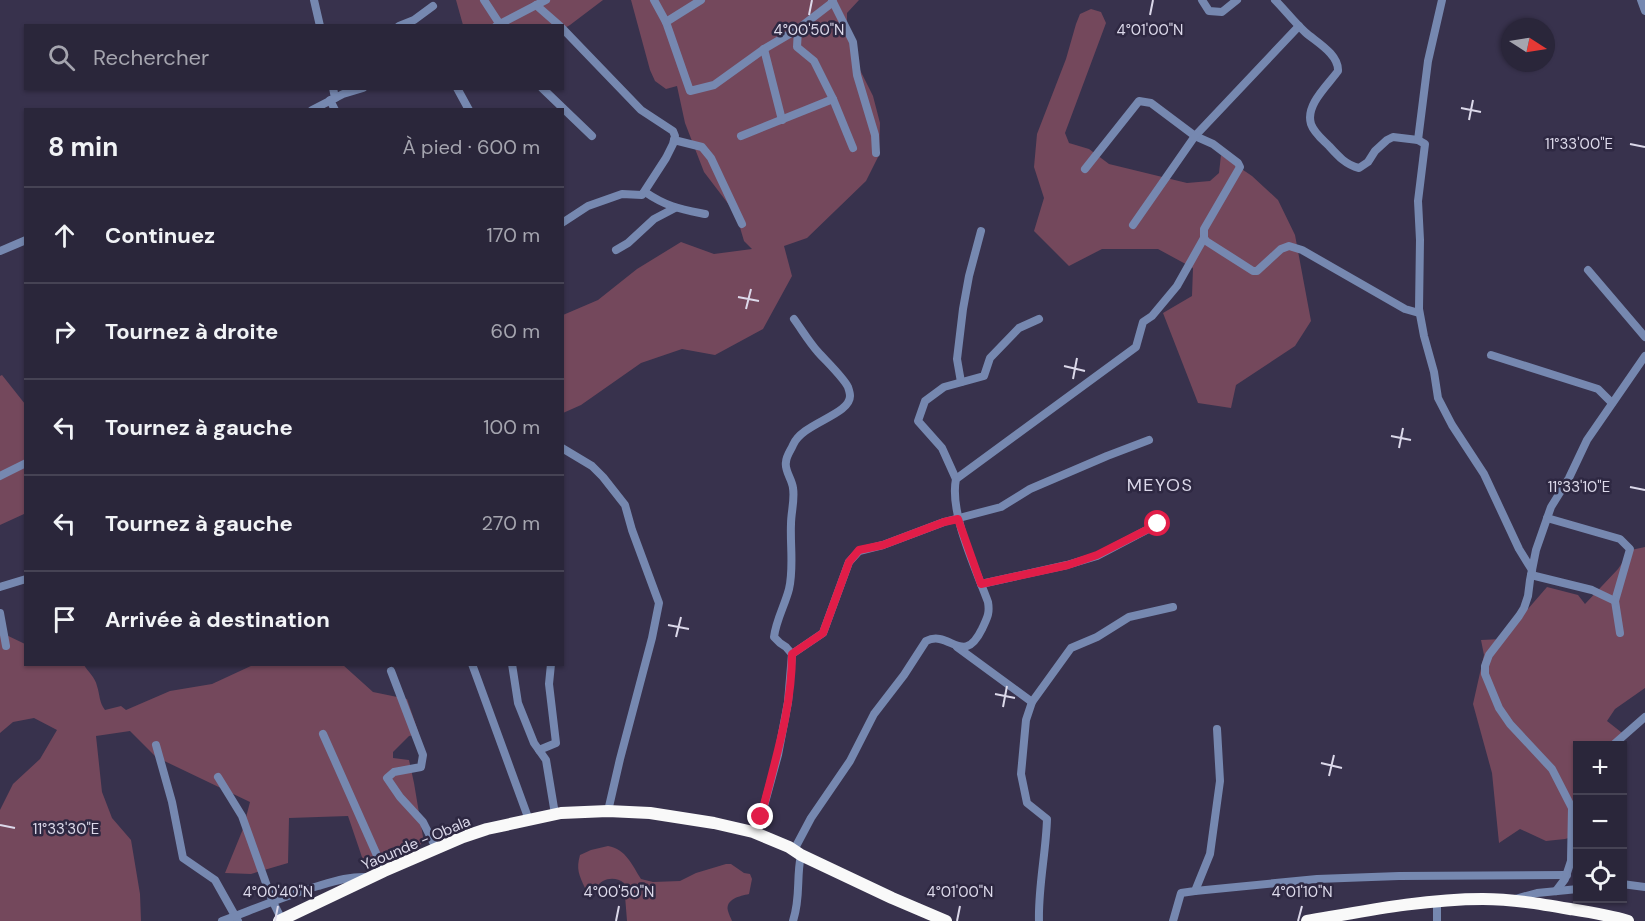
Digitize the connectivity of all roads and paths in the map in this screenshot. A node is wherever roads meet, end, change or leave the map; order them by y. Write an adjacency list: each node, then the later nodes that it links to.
1 (314, 0): 15 (street)
2 (484, 0): 17 (street)
3 (654, 0): 14 (street)
4 (700, 0): 14 (street)
5 (1202, 0): 6 (street)
6 (1237, 0)
7 (1275, 0): 19 (street)
8 (1442, 0): 36 (street)
9 (1641, 0): 13 (street)
10 (832, 1): 20 (street); 39 (street)
11 (540, 2): 17 (street); 18 (street)
12 (433, 6): 16 (street)
13 (1645, 11)
14 (666, 22): 22 (street)
15 (320, 24)
16 (404, 24)
17 (498, 24)
18 (558, 24)
19 (1299, 26): 35 (street); 36 (street)
20 (798, 29): 22 (street); 27 (street)
21 (564, 30): 37 (street)
22 (764, 49): 32 (street)
23 (356, 90): 26 (street)
24 (458, 90): 29 (street)
25 (545, 90): 30 (street)
26 (333, 96): 28 (street)
27 (833, 99): 32 (street); 38 (street)
28 (315, 108)
29 (468, 108)
30 (563, 108)
31 (564, 109): 33 (street)
32 (782, 120): 34 (street)
33 (592, 136)
34 (741, 136)
35 (1195, 136): 40 (street); 46 (street); 48 (street)
36 (1418, 140): 53 (street)
37 (674, 141): 41 (street); 45 (street)
38 (853, 148)
39 (876, 153)
40 (1085, 169)
41 (645, 192): 42 (street); 44 (street)
42 (675, 208): 43 (street); 50 (street)
43 (705, 214)
44 (564, 222)
45 (742, 224)
46 (1133, 225)
47 (981, 231): 59 (street)
48 (1204, 238): 53 (street); 65 (street)
49 (24, 241): 51 (street)
50 (616, 250)
51 (0, 251)
52 (1588, 270): 56 (street)
53 (1419, 313): 69 (street)
54 (794, 319): 79 (street)
55 (1039, 319): 59 (street)
56 (1645, 337)
57 (1491, 356): 60 (street)
58 (1645, 356): 60 (street)
59 (961, 382): 65 (street)
60 (1612, 403): 66 (street)
61 (1149, 440): 67 (street)
62 (564, 449): 93 (street)
63 (24, 465): 64 (street)
64 (0, 476)
65 (956, 479): 67 (street)
66 (1547, 518): 69 (street); 73 (street)
67 (958, 519): 71 (street); 79 (street)
68 (1158, 524): 71 (street)
69 (1531, 572): 73 (street); 92 (street)
70 (24, 580): 72 (street)
71 (981, 584): 78 (street)
72 (0, 587)
73 (1615, 601): 76 (street)
74 (1173, 607): 84 (street)
75 (0, 613): 77 (street)
76 (1620, 633)
77 (6, 645)
78 (956, 646): 84 (street); 99 (street)
79 (792, 654): 96 (street)
80 (473, 666): 95 (street)
81 (512, 666): 90 (street)
82 (551, 666): 90 (street)
83 (391, 671): 98 (street)
84 (1032, 702): 117 (street)
85 (1645, 717): 88 (street)
86 (1217, 729): 106 (street)
87 (323, 734): 100 (street)
88 (1618, 741)
89 (156, 745): 111 (street)
90 (539, 750): 94 (street)
91 (218, 777): 108 (street)
92 (1573, 805)
93 (608, 811): 94 (highway, Yaounde - Obala); 96 (highway, Yaounde - Obala)
94 (555, 814): 95 (highway, Yaounde - Obala)
95 (529, 820): 98 (highway, Yaounde - Obala)
96 (753, 831): 99 (highway, Yaounde - Obala)
97 (1573, 834): 101 (street)
98 (436, 848): 100 (highway, Yaounde - Obala)
99 (798, 852): 112 (highway, Yaounde - Obala); 115 (street)
100 (384, 871): 102 (highway, Yaounde - Obala)
101 (1566, 875): 106 (street); 107 (street)
102 (372, 878): 108 (street); 113 (highway, Yaounde - Obala)
103 (1627, 885): 104 (street)
104 (1645, 887)
105 (1573, 889): 107 (street)
106 (1195, 891): 118 (street)
107 (1556, 891): 109 (street)
108 (272, 900): 111 (street); 113 (street)
109 (1509, 900): 110 (highway); 121 (highway)
110 (1437, 901): 119 (highway); 120 (street)
111 (237, 918): 114 (street)
112 (931, 918): 116 (highway, Yaounde - Obala)
113 (281, 920)
114 (222, 921)
115 (793, 921)
116 (946, 921)
117 (1039, 921)
118 (1173, 921)
119 (1307, 921)
120 (1437, 921)
121 (1628, 921)

